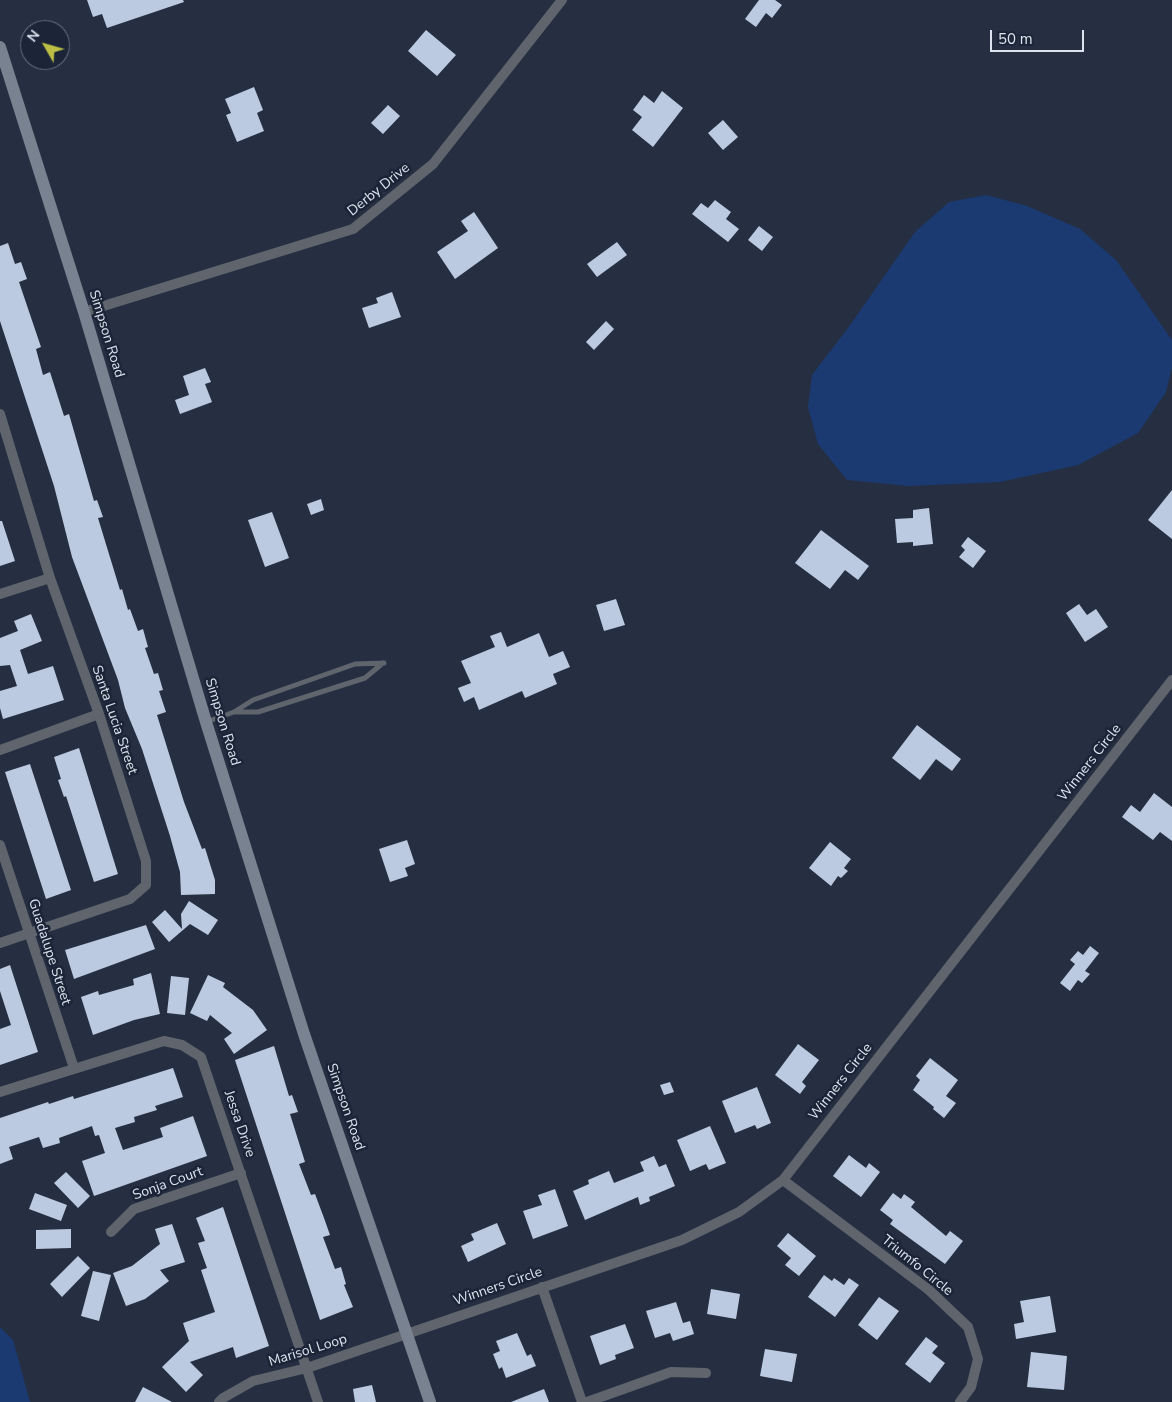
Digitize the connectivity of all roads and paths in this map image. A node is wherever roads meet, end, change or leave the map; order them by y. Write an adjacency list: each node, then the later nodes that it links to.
1 (562, 0): 3 (street, Derby Drive)
2 (0, 46): 3 (main road, Simpson Road)
3 (84, 312): 11 (main road, Simpson Road)
4 (0, 414): 5 (street, Santa Lucia Street)
5 (4, 439): 6 (street, Santa Lucia Street)
6 (50, 578): 7 (street); 10 (street, Santa Lucia Street)
7 (0, 594)
8 (1172, 680): 19 (street, Winners Circle)
9 (234, 712): 9 (lane); 11 (lane)
10 (99, 714): 12 (street); 14 (street, Santa Lucia Street)
11 (206, 722): 22 (main road, Simpson Road)
12 (0, 750)
13 (0, 845): 14 (street, Guadalupe Street)
14 (28, 934): 15 (street, Santa Lucia Street); 16 (street, Guadalupe Street)
15 (0, 943)
16 (74, 1068): 17 (street, Jessa Drive); 18 (street, Jessa Drive)
17 (0, 1092)
18 (241, 1172): 20 (street, Sonja Court); 23 (street, Jessa Drive)
19 (783, 1180): 21 (street, Winners Circle); 30 (street, Triumfo Circle)
20 (111, 1232)
21 (542, 1287): 22 (street, Winners Circle); 28 (street)
22 (408, 1332): 23 (street, Marisol Loop); 27 (main road, Simpson Road)
23 (307, 1368): 25 (street, Marisol Loop); 26 (street, Jessa Drive)
24 (706, 1373): 29 (street)
25 (220, 1402)
26 (318, 1402)
27 (430, 1402)
28 (582, 1402)
29 (587, 1402)
30 (960, 1402)

